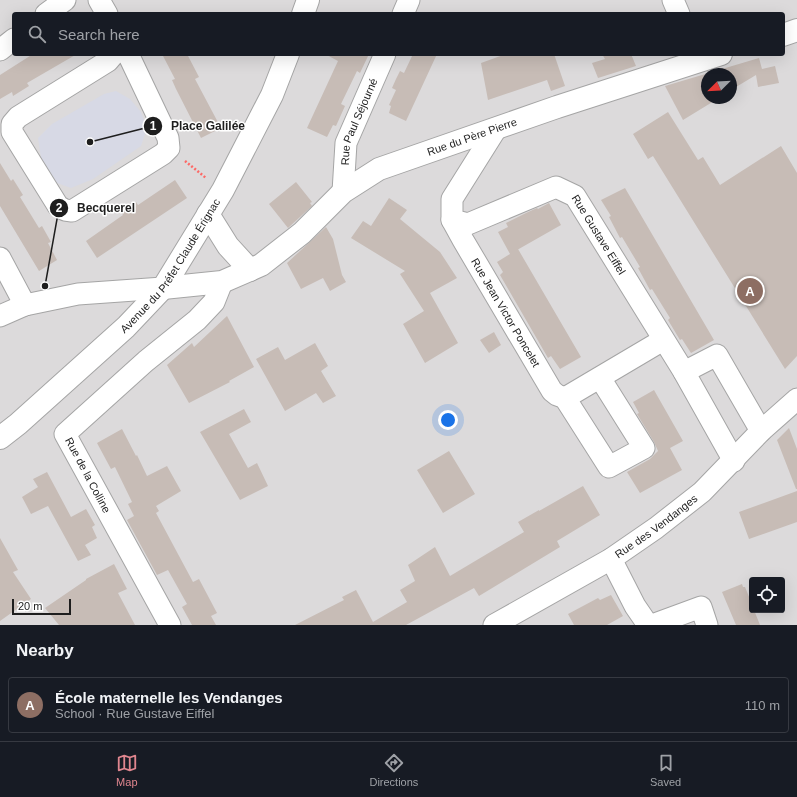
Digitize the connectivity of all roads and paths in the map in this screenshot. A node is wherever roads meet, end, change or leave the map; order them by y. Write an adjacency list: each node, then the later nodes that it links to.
1 (64, 0): 6 (street)
2 (99, 0): 7 (street)
3 (308, 0): 8 (street)
4 (409, 0): 9 (street)
5 (673, 0): 10 (street)
6 (49, 12)
7 (106, 12)
8 (304, 12)
9 (404, 12)
10 (678, 12)
11 (797, 30): 12 (street)
12 (785, 33)
13 (12, 41): 14 (street)
14 (0, 50)
15 (112, 56): 16 (street)
16 (129, 56)
17 (287, 56): 25 (street, Avenue du Préfet Claude Érignac)
18 (384, 56): 24 (street, Rue Paul Séjourné)
19 (708, 56): 20 (street, Rue du Père Pierre)
20 (696, 58): 21 (street, Rue du Père Pierre)
21 (496, 129): 24 (street, Rue du Père Pierre); 26 (street)
22 (200, 174): 23 (path)
23 (206, 178)
24 (343, 192): 28 (street, Rue du Père Pierre)
25 (208, 214): 28 (street); 30 (street, Avenue du Préfet Claude Érignac)
26 (452, 220): 33 (street, Rue Gustave Eiffel); 36 (street, Rue Jean Victor Poncelet)
27 (0, 258): 31 (street)
28 (250, 270): 29 (street, Rue du Père Pierre)
29 (222, 282): 30 (street, Rue du Père Pierre); 42 (street, Rue de la Colline)
30 (163, 288): 31 (street); 39 (street, Avenue du Préfet Claude Érignac)
31 (25, 305): 32 (street)
32 (0, 316)
33 (663, 340): 34 (street, Rue Gustave Eiffel); 35 (street)
34 (684, 372): 38 (street); 40 (street, Rue Gustave Eiffel)
35 (600, 378): 36 (street); 36 (street, Rue Jean Victor Poncelet)
36 (566, 398)
37 (797, 399): 38 (street, Rue des Vendanges)
38 (761, 431): 40 (street, Rue des Vendanges)
39 (0, 438)
40 (734, 461): 41 (street, Rue des Vendanges)
41 (611, 559): 43 (street, Rue des Vendanges); 44 (street)
42 (170, 625)
43 (494, 625)
44 (648, 625)
45 (652, 625): 46 (street)
46 (707, 625)

